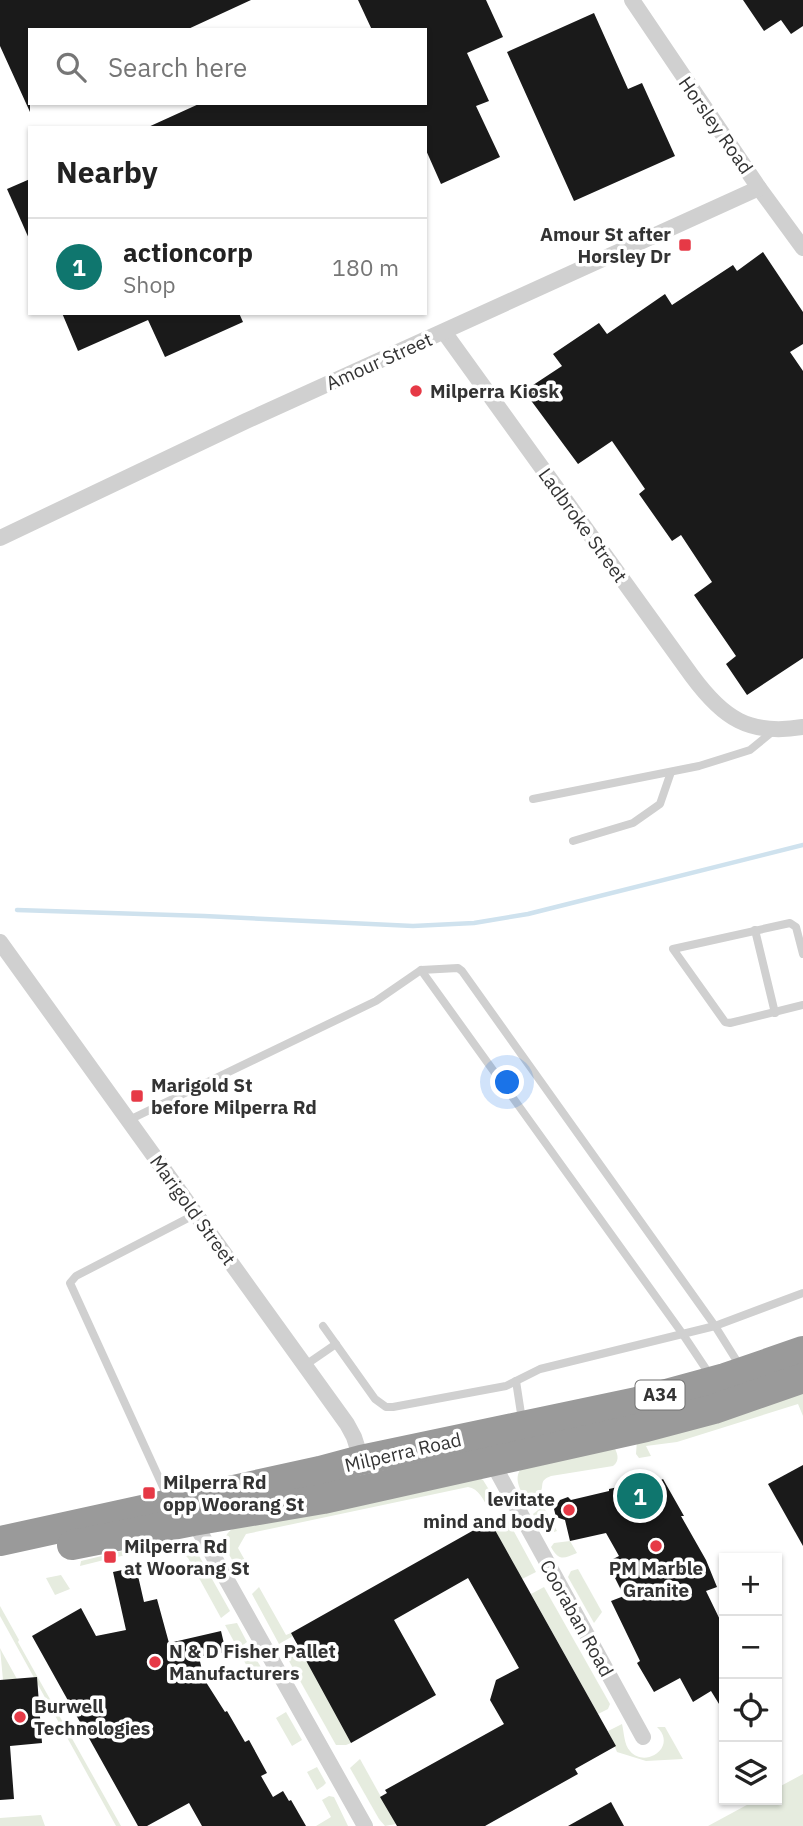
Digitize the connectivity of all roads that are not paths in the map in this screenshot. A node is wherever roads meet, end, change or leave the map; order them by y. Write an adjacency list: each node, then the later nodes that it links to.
1 (632, 0): 2 (street, Horsley Road)
2 (760, 188): 3 (street, Horsley Road); 4 (street, Amour Street)
3 (803, 248)
4 (444, 332): 5 (street, Amour Street); 7 (street, Ladbroke Street)
5 (0, 538)
6 (803, 727): 7 (street)
7 (774, 730): 8 (lane)
8 (671, 772): 9 (lane); 10 (lane)
9 (533, 799)
10 (573, 841)
11 (755, 930): 13 (lane); 16 (lane); 16 (lane)
12 (0, 942): 17 (street, Marigold Street)
13 (803, 954)
14 (421, 970): 17 (lane); 21 (lane); 22 (lane)
15 (803, 1005): 16 (lane)
16 (775, 1013)
17 (128, 1120): 18 (street, Marigold Street)
18 (196, 1214): 25 (street, Marigold Street); 33 (lane)
19 (803, 1293): 21 (lane)
20 (323, 1326): 23 (lane)
21 (715, 1326): 22 (lane); 26 (lane)
22 (682, 1333): 28 (lane); 29 (lane)
23 (336, 1344): 25 (lane); 28 (lane)
24 (803, 1352): 26 (highway, Milperra Road / A34)
25 (304, 1366): 32 (street, Marigold Street)
26 (744, 1371): 29 (highway, Milperra Road / A34)
27 (803, 1378): 31 (highway, Milperra Road / A34)
28 (516, 1381): 30 (lane)
29 (714, 1381): 30 (highway, Milperra Road / A34)
30 (523, 1425): 32 (highway, Milperra Road / A34)
31 (492, 1462): 32 (highway, Milperra Road / A34); 36 (street, Cooraban Road)
32 (365, 1474): 33 (highway, Milperra Road / A34)
33 (182, 1508): 34 (highway, Milperra Road / A34); 35 (highway, Milperra Road / A34); 37 (street)
34 (0, 1541)
35 (0, 1561)
36 (643, 1737)
37 (365, 1826)

